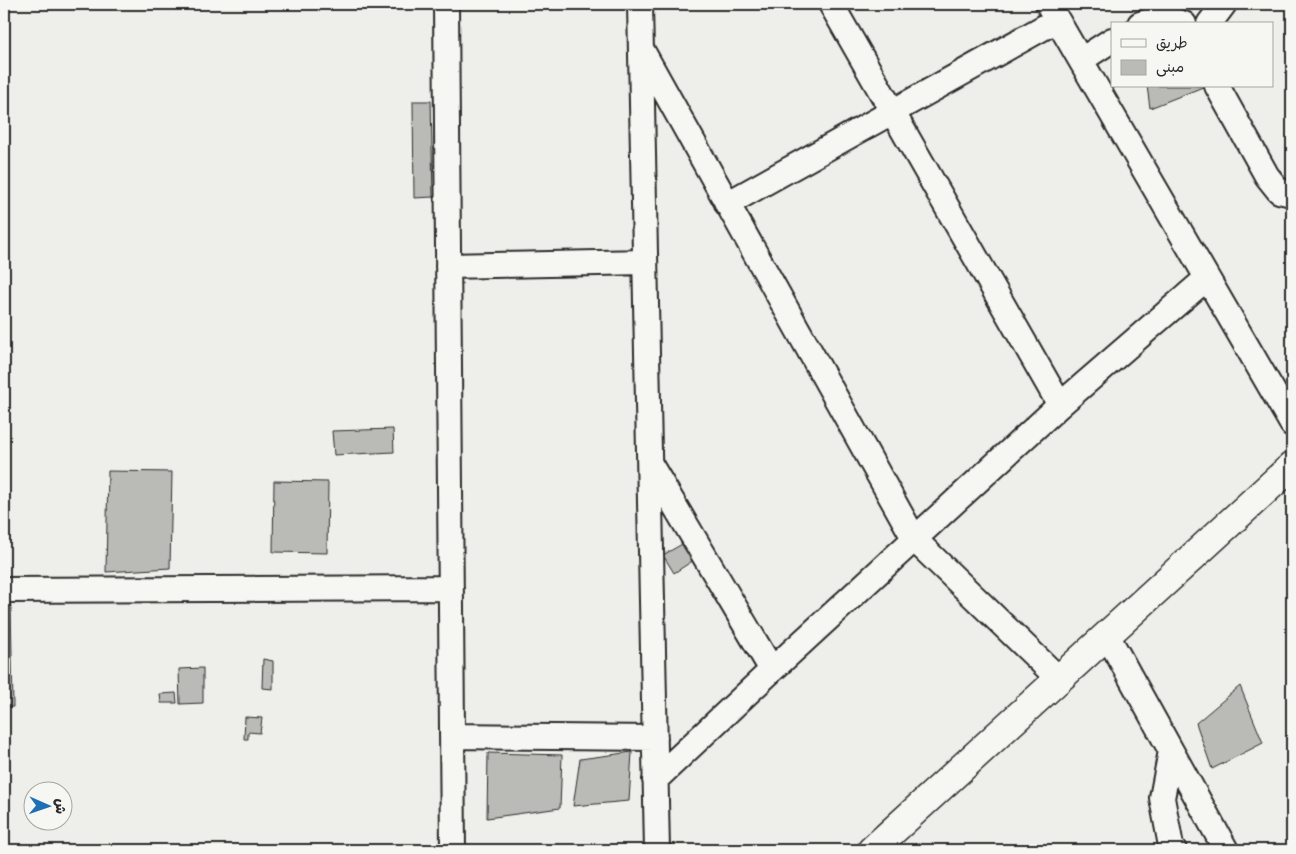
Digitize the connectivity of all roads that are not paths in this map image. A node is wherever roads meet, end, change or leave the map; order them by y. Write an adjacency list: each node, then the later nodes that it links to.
1 (446, 4): 17 (street)
2 (640, 4): 10 (street)
3 (831, 4): 13 (street)
4 (1224, 4): 8 (street)
5 (1053, 12): 11 (street); 13 (street)
6 (1146, 22): 7 (street)
7 (1179, 22)
8 (1210, 22)
9 (1111, 41): 11 (street)
10 (641, 48): 15 (street); 16 (street)
11 (1081, 60): 18 (street)
12 (1218, 88): 14 (street)
13 (891, 112): 15 (street); 19 (street)
14 (1292, 194)
15 (727, 204): 23 (street)
16 (645, 262): 17 (street); 21 (street)
17 (448, 266): 24 (street)
18 (1207, 278): 19 (street); 20 (street)
19 (1060, 405): 23 (street)
20 (1292, 424)
21 (649, 462): 27 (street); 30 (street)
22 (1292, 466): 26 (main road)
23 (915, 540): 27 (street); 28 (street)
24 (451, 588): 25 (street); 29 (street)
25 (4, 590)
26 (1107, 635): 28 (main road); 31 (street)
27 (772, 670): 32 (street)
28 (1059, 679): 35 (main road)
29 (452, 736): 30 (street); 33 (street)
30 (655, 738): 32 (street)
31 (1171, 751): 36 (street); 37 (street)
32 (656, 780): 34 (street)
33 (453, 850)
34 (657, 850)
35 (872, 850)
36 (1174, 850)
37 (1226, 850)

